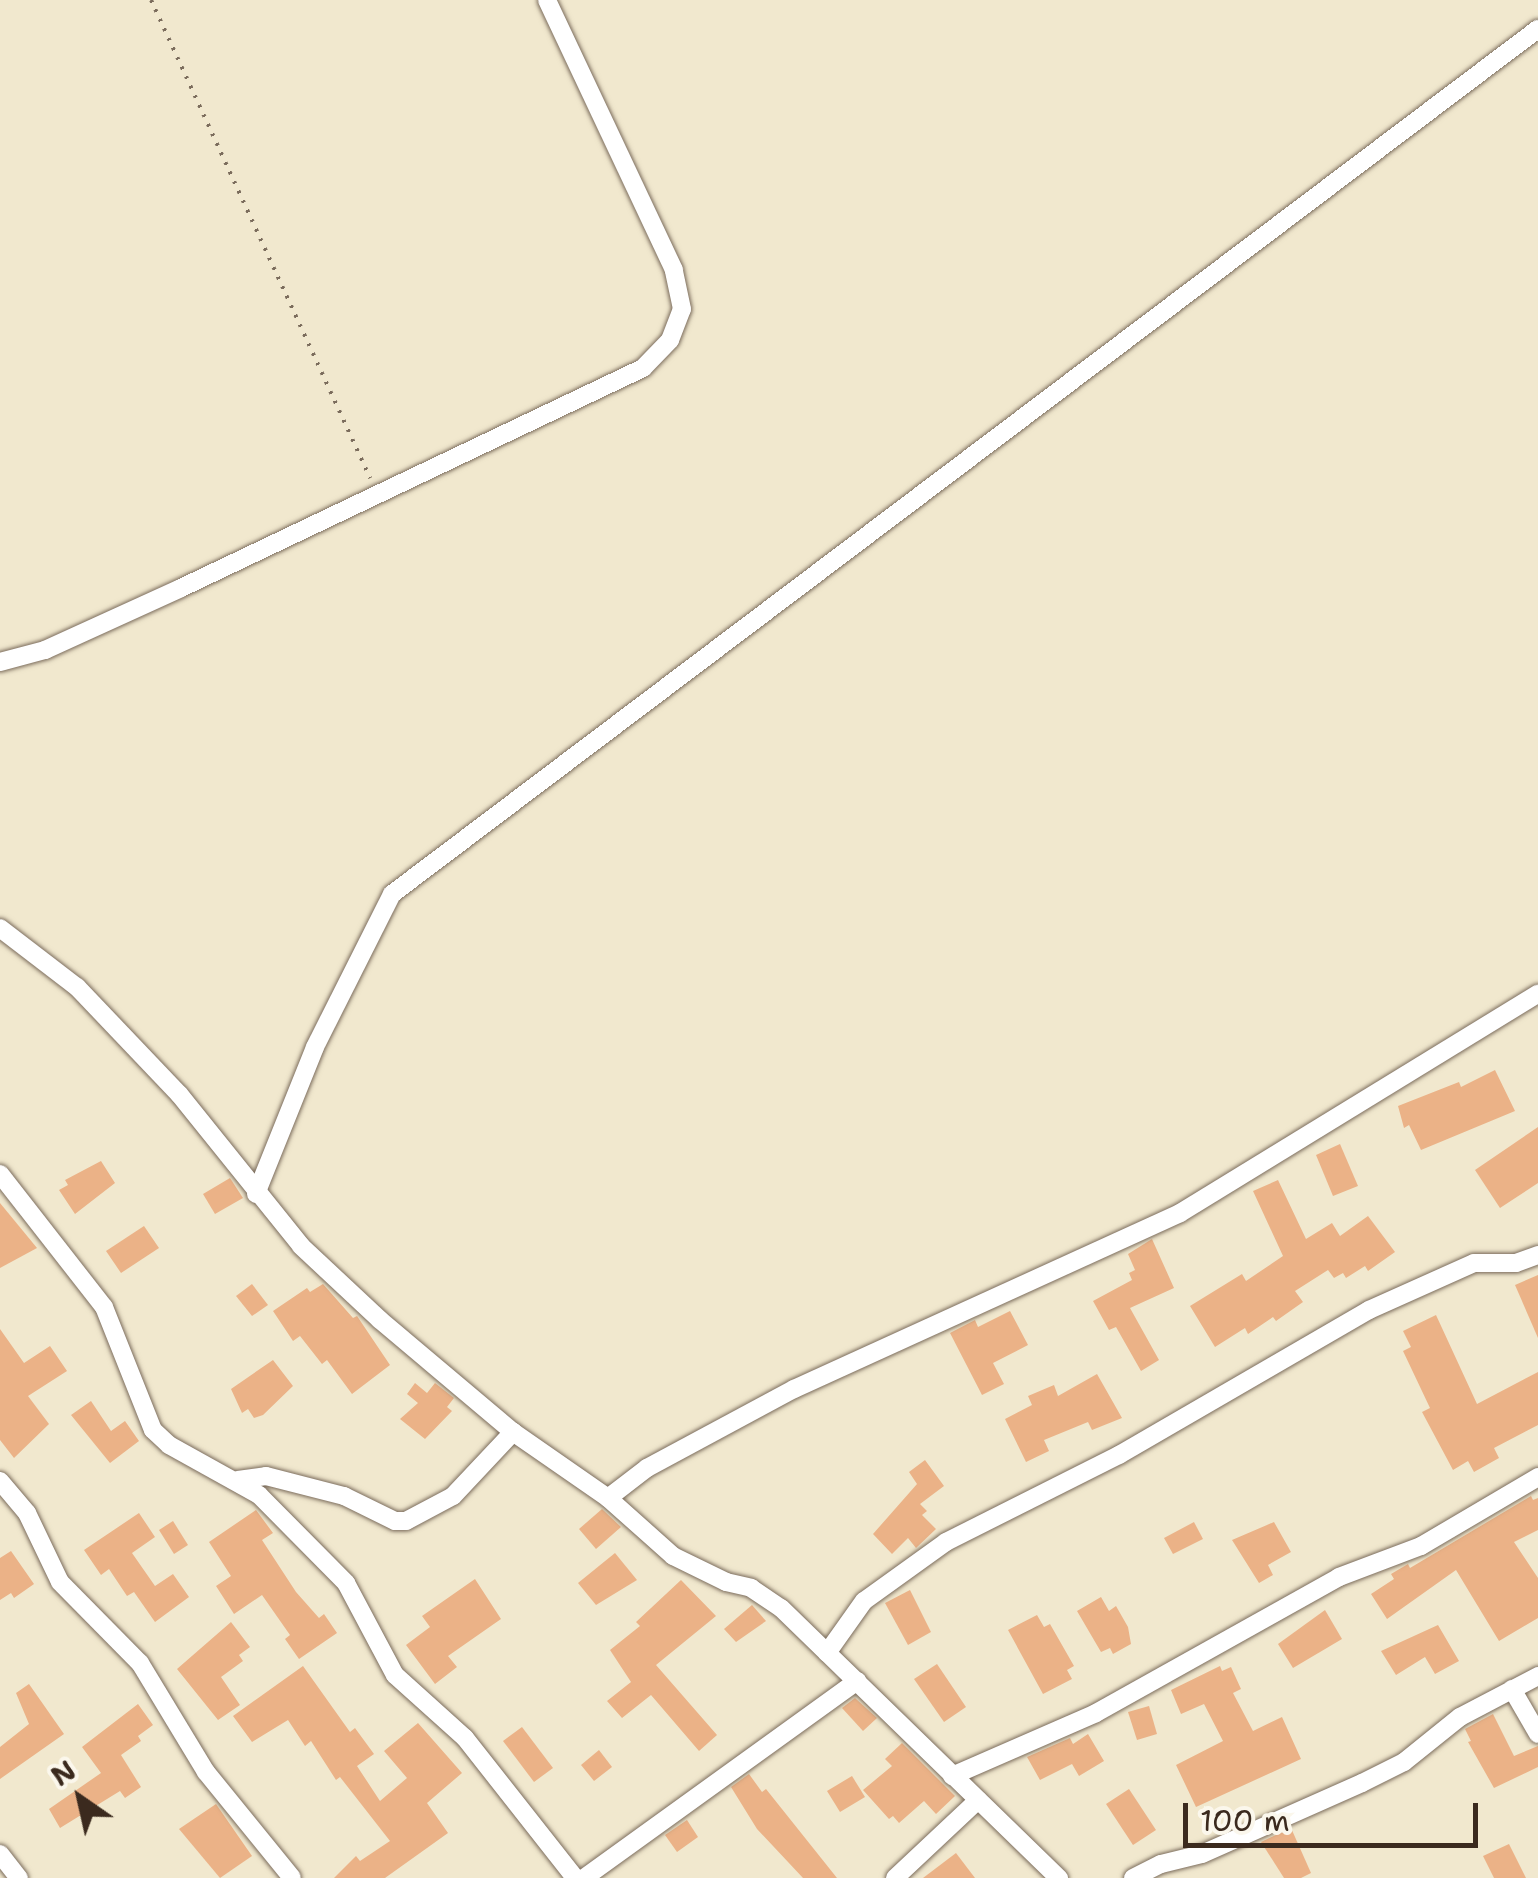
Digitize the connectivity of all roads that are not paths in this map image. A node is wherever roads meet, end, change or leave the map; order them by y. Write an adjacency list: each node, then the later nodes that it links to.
1 (547, 0): 3 (street)
2 (1538, 28): 7 (street)
3 (0, 662)
4 (0, 928): 7 (street)
5 (1538, 994): 13 (street)
6 (0, 1174): 12 (street)
7 (256, 1194): 9 (street)
8 (1538, 1255): 14 (street)
9 (513, 1432): 12 (street); 13 (street)
10 (1538, 1477): 19 (street)
11 (0, 1480): 23 (street)
12 (238, 1480): 24 (street)
13 (608, 1498): 14 (street)
14 (827, 1653): 16 (street)
15 (1538, 1676): 17 (street)
16 (857, 1681): 19 (street); 25 (street)
17 (1512, 1689): 18 (street); 28 (street)
18 (1538, 1734)
19 (952, 1776): 20 (street)
20 (978, 1800): 26 (street); 27 (street)
21 (0, 1854): 22 (street)
22 (18, 1878)
23 (292, 1878)
24 (575, 1878)
25 (584, 1878)
26 (894, 1878)
27 (1059, 1878)
28 (1133, 1878)

